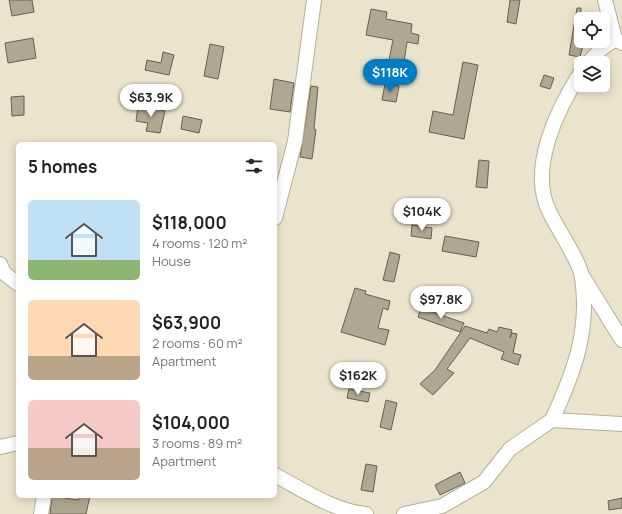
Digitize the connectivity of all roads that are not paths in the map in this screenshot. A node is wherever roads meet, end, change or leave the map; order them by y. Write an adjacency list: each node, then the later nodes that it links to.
1 (314, 0): 6 (street)
2 (605, 0): 3 (street)
3 (618, 41): 4 (street)
4 (594, 56)
5 (574, 83): 8 (street)
6 (277, 210)
7 (0, 264): 9 (street)
8 (582, 275): 10 (street); 11 (street)
9 (16, 282)
10 (622, 340)
11 (552, 420): 12 (street); 20 (street)
12 (622, 424)
13 (16, 443): 14 (street)
14 (0, 447)
15 (277, 476): 17 (street)
16 (44, 498): 18 (street)
17 (326, 508): 19 (street)
18 (41, 514)
19 (366, 514)
20 (404, 514)

